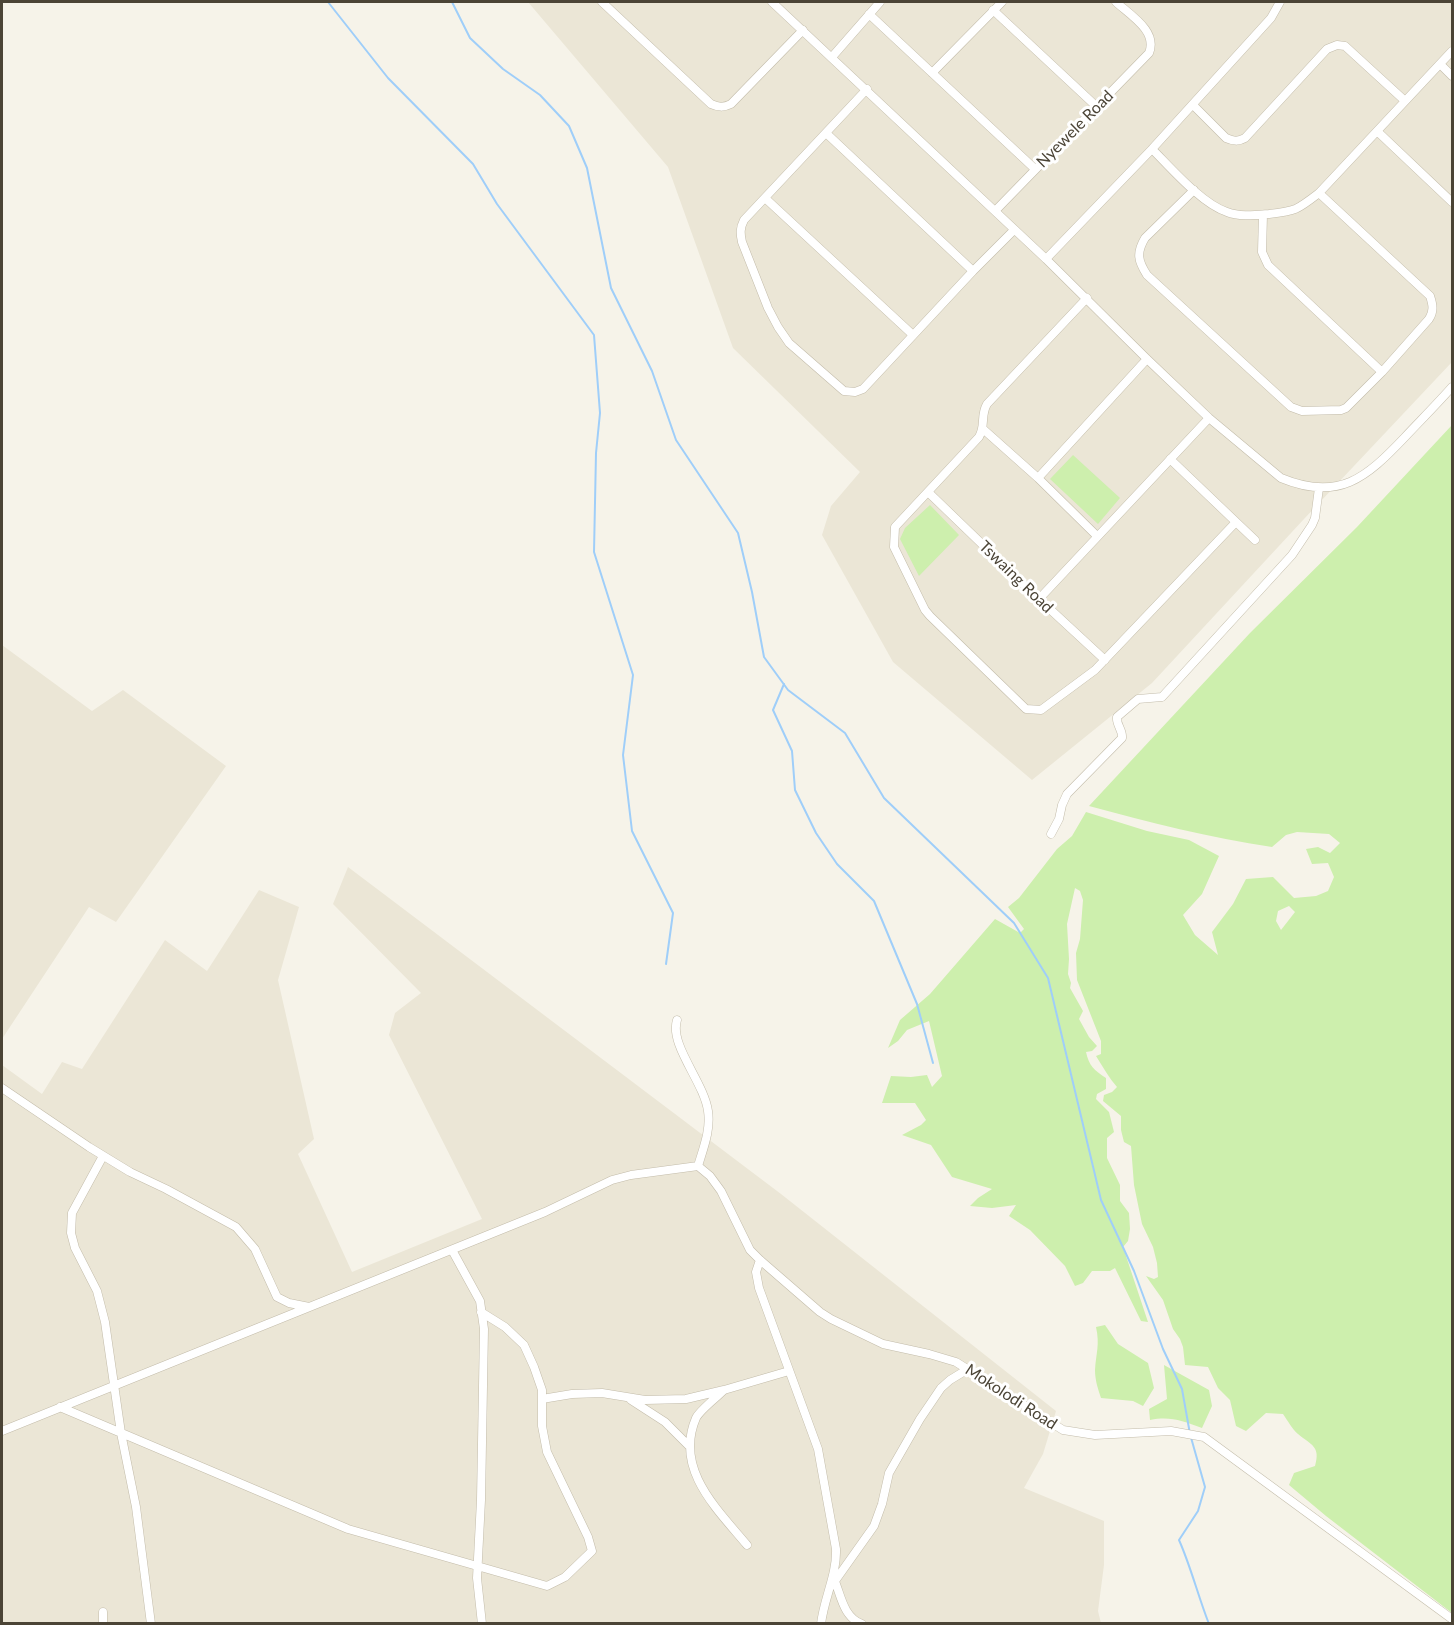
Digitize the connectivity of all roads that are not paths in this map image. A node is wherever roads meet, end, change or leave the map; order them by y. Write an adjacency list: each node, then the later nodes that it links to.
1 (602, 2): 9 (street)
2 (772, 2): 9 (street)
3 (880, 2): 8 (street)
4 (1002, 2): 7 (street)
5 (1116, 2): 18 (street, Nyewele Road)
6 (1280, 2): 17 (street)
7 (993, 10): 13 (street); 18 (street)
8 (869, 14): 11 (street); 13 (street)
9 (803, 30): 11 (street)
10 (1452, 51): 12 (street)
11 (832, 57): 15 (street)
12 (1440, 64): 14 (street); 16 (street)
13 (932, 73): 22 (street)
14 (1452, 76)
15 (867, 89): 20 (street); 27 (street)
16 (1404, 100): 17 (street); 19 (street)
17 (1192, 105): 21 (street)
18 (1097, 107): 22 (street, Nyewele Road)
19 (1377, 131): 24 (street); 26 (street)
20 (826, 133): 25 (street); 31 (street)
21 (1152, 149): 23 (street); 30 (street)
22 (1035, 169): 27 (street, Nyewele Road)
23 (1194, 190): 28 (street); 35 (street)
24 (1318, 193): 28 (street); 35 (street)
25 (765, 198): 33 (street); 33 (street)
26 (1452, 202)
27 (995, 211): 29 (street)
28 (1263, 215): 35 (street)
29 (1014, 230): 30 (street); 31 (street)
30 (1046, 259): 32 (street)
31 (973, 271): 33 (street)
32 (1087, 298): 34 (street); 38 (street)
33 (913, 335)
34 (1147, 359): 37 (street); 40 (street)
35 (1382, 372)
36 (1452, 387): 41 (street)
37 (1209, 418): 39 (street); 41 (street)
38 (983, 429): 40 (street); 42 (street)
39 (1170, 459): 43 (street); 44 (street)
40 (1038, 478): 44 (street)
41 (1319, 488): 48 (street)
42 (928, 492): 46 (street, Tswaing Road); 47 (street)
43 (1236, 522): 45 (street); 47 (street)
44 (1098, 536): 46 (street)
45 (1255, 540)
46 (1039, 599): 47 (street, Tswaing Road)
47 (1105, 660)
48 (1051, 834)
49 (677, 1020): 52 (street)
50 (2, 1088): 51 (street)
51 (103, 1156): 55 (street); 59 (street)
52 (698, 1166): 53 (street); 54 (street, Mokolodi Road)
53 (452, 1250): 55 (street); 56 (street)
54 (760, 1260): 57 (street, Mokolodi Road); 58 (street)
55 (309, 1307): 59 (street)
56 (481, 1312): 62 (street); 68 (street)
57 (968, 1369): 69 (street); 71 (street, Mokolodi Road)
58 (789, 1371): 60 (street); 69 (street)
59 (114, 1385): 63 (street); 65 (street)
60 (724, 1390): 61 (street); 66 (street)
61 (628, 1397): 62 (street); 66 (street)
62 (542, 1399): 68 (street)
63 (60, 1407): 64 (street); 65 (street)
64 (2, 1431)
65 (121, 1433): 68 (street); 73 (street)
66 (689, 1446): 67 (street)
67 (747, 1545)
68 (477, 1566): 74 (street)
69 (834, 1579): 75 (street); 76 (street)
70 (103, 1612): 72 (street)
71 (1452, 1619)
72 (103, 1623)
73 (151, 1623)
74 (482, 1623)
75 (821, 1623)
76 (862, 1623)

